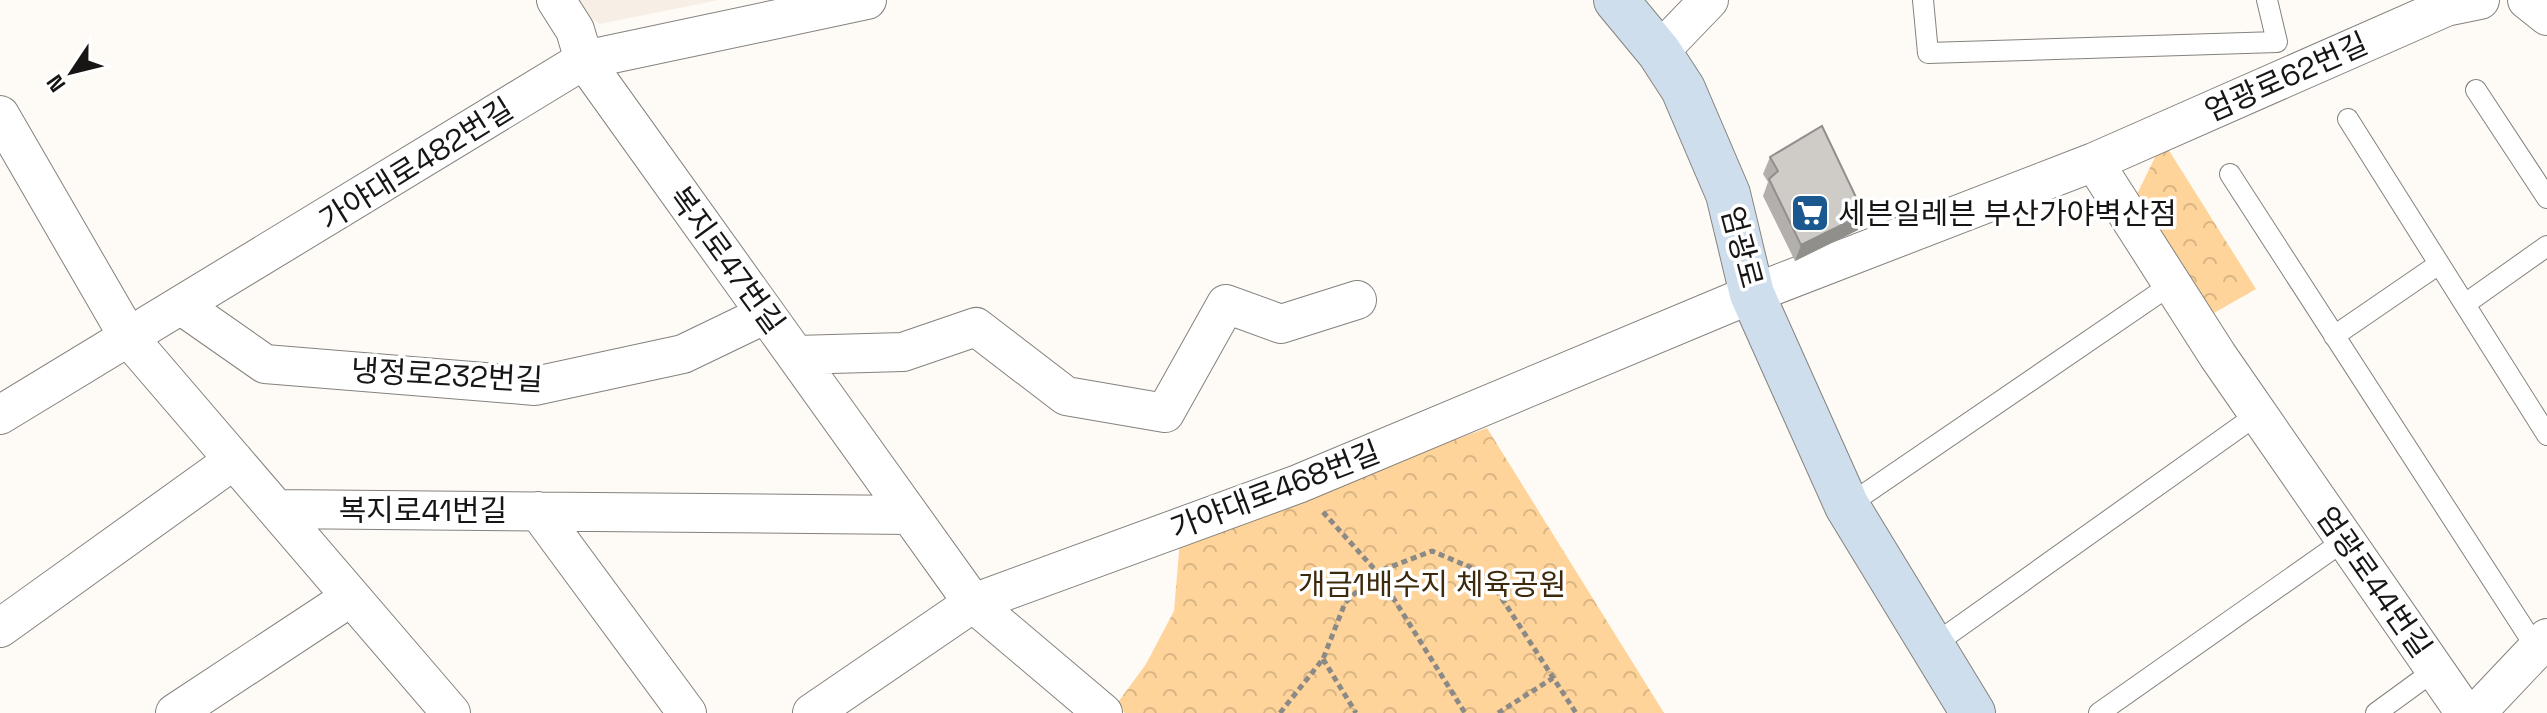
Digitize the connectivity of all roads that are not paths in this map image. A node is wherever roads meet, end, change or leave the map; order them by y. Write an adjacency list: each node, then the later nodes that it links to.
1 (556, 0): 11 (street, 복지로47번길)
2 (867, 0): 11 (street, 가야대로482번길)
3 (1616, 0): 10 (main road, 엄광로)
4 (1709, 0): 10 (street)
5 (1923, 0): 6 (lane)
6 (2267, 0)
7 (2480, 0): 15 (street, 엄광로62번길)
8 (2527, 0): 9 (street)
9 (2547, 16)
10 (1659, 52): 21 (main road, 엄광로)
11 (584, 60): 24 (street, 가야대로482번길); 25 (street, 복지로47번길)
12 (2476, 90): 17 (lane)
13 (0, 115): 27 (street, 복지로41번길)
14 (2348, 119): 19 (lane)
15 (2094, 162): 20 (street); 21 (street, 엄광로62번길)
16 (2230, 174): 26 (lane)
17 (2547, 198)
18 (2547, 246): 23 (lane)
19 (2439, 264): 23 (lane); 26 (lane)
20 (2172, 284): 29 (street); 33 (lane)
21 (1752, 294): 33 (main road, 엄광로); 39 (street, 가야대로468번길)
22 (1357, 300): 28 (street)
23 (2465, 304): 31 (lane)
24 (182, 306): 25 (street, 냉정로232번길); 27 (street, 가야대로482번길)
25 (766, 314): 28 (street, 복지로47번길)
26 (2334, 336): 41 (lane)
27 (129, 338): 30 (street, 가야대로482번길); 32 (street, 복지로41번길)
28 (796, 355): 36 (street, 복지로47번길)
29 (2258, 414): 37 (street, 엄광로44번길); 42 (lane)
30 (0, 415)
31 (2547, 435)
32 (234, 460): 34 (street, 복지로41번길); 40 (street)
33 (1847, 506): 42 (main road, 엄광로)
34 (276, 509): 35 (street, 복지로41번길); 38 (street, 복지로41번길)
35 (555, 512): 36 (street); 46 (street)
36 (910, 515): 39 (street, 복지로47번길)
37 (2345, 540): 43 (street, 엄광로44번길); 50 (lane)
38 (351, 597): 44 (street); 45 (street, 복지로41번길)
39 (973, 603): 47 (street, 가야대로468번길); 48 (street, 복지로47번길)
40 (9, 621)
41 (2542, 643): 53 (street)
42 (1932, 646): 49 (main road, 엄광로)
43 (2435, 670): 51 (lane); 52 (street, 엄광로44번길)
44 (175, 713)
45 (451, 713)
46 (687, 713)
47 (812, 713)
48 (1103, 713)
49 (1973, 713)
50 (2099, 713)
51 (2376, 713)
52 (2465, 713)
53 (2476, 713)

